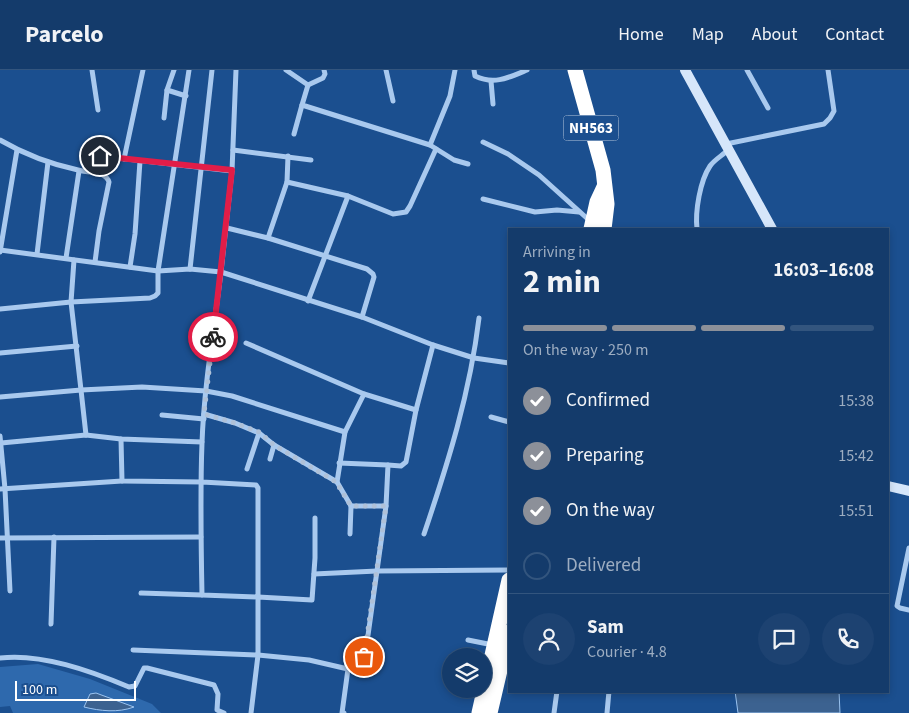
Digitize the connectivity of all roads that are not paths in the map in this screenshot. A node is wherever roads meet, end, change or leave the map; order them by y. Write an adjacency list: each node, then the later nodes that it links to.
1 (92, 70): 25 (street)
2 (143, 70): 37 (street)
3 (174, 70): 19 (street)
4 (189, 70): 20 (street)
5 (212, 70): 43 (street)
6 (236, 70): 34 (street)
7 (286, 70): 18 (street)
8 (324, 70): 18 (street)
9 (386, 70): 21 (street)
10 (455, 70): 30 (street)
11 (474, 70): 17 (street)
12 (527, 70): 17 (street)
13 (574, 70): 50 (highway, NH563)
14 (685, 70): 31 (street)
15 (747, 70): 24 (street)
16 (828, 70): 31 (street)
17 (491, 81): 22 (street)
18 (308, 85): 23 (street)
19 (167, 90): 20 (street); 26 (street)
20 (186, 96): 42 (street)
21 (393, 101)
22 (493, 104)
23 (302, 105): 27 (street); 30 (street)
24 (768, 108)
25 (98, 110)
26 (164, 118)
27 (294, 134)
28 (0, 140): 33 (street)
29 (483, 142): 49 (street)
30 (430, 145): 32 (street)
31 (727, 147): 52 (street); 53 (street)
32 (436, 148): 41 (street); 47 (street)
33 (18, 150): 40 (street); 55 (street)
34 (233, 150): 36 (street); 45 (street)
35 (100, 156): 37 (street)
36 (288, 156): 38 (street); 46 (street)
37 (124, 159): 39 (street)
38 (311, 160)
39 (140, 161): 42 (street); 61 (street)
40 (48, 162): 44 (street); 56 (street)
41 (468, 164)
42 (176, 165): 43 (street); 63 (street)
43 (202, 168): 45 (street); 62 (street)
44 (79, 170): 58 (street); 60 (street)
45 (232, 170): 51 (street)
46 (288, 182): 47 (street); 54 (street)
47 (348, 196): 57 (street)
48 (483, 199): 49 (street)
49 (579, 212): 50 (street)
50 (596, 227)
51 (227, 228): 54 (street); 64 (street)
52 (697, 228)
53 (771, 228)
54 (268, 238): 57 (street)
55 (0, 251): 56 (street)
56 (37, 254): 58 (street)
57 (325, 256): 65 (street); 68 (street)
58 (66, 258): 59 (street)
59 (74, 260): 60 (street); 66 (street)
60 (95, 262): 61 (street)
61 (130, 266): 63 (street)
62 (190, 269): 63 (street); 64 (street)
63 (158, 271): 66 (street)
64 (222, 272): 65 (street); 77 (street)
65 (308, 301): 68 (street)
66 (72, 302): 67 (street); 72 (street)
67 (0, 309)
68 (362, 317): 71 (street)
69 (479, 318): 74 (street)
70 (246, 343): 78 (street)
71 (433, 345): 74 (street); 80 (street)
72 (77, 346): 73 (street); 76 (street)
73 (0, 353)
74 (474, 358): 75 (street); 107 (street)
75 (508, 363)
76 (81, 390): 77 (street); 79 (street); 87 (street)
77 (206, 391): 83 (street); 86 (street)
78 (364, 394): 80 (street); 86 (street)
79 (0, 397)
80 (416, 410): 95 (street)
81 (162, 415): 83 (street)
82 (491, 416): 84 (street)
83 (204, 417): 85 (street); 90 (street)
84 (508, 422)
85 (259, 432): 92 (street); 96 (street)
86 (345, 432): 94 (street)
87 (86, 435): 89 (street); 91 (street)
88 (0, 436): 91 (street)
89 (121, 439): 90 (street); 97 (street)
90 (202, 442): 98 (street)
91 (1, 443): 101 (street)
92 (274, 445): 93 (street); 99 (street)
93 (270, 459)
94 (339, 463): 95 (street); 99 (street)
95 (388, 465): 104 (street)
96 (247, 469)
97 (122, 481): 98 (street); 101 (street)
98 (202, 482): 111 (street); 121 (street)
99 (336, 482): 103 (street)
100 (889, 486): 102 (street)
101 (2, 489): 108 (street)
102 (909, 491)
103 (351, 506): 104 (street); 106 (street)
104 (386, 506): 115 (street)
105 (315, 518): 116 (street)
106 (350, 534)
107 (424, 534)
108 (7, 537): 109 (street); 110 (street); 118 (street)
109 (54, 537): 111 (street); 123 (street)
110 (0, 538)
111 (201, 538): 120 (street)
112 (909, 548): 113 (street)
113 (908, 558): 122 (street)
114 (508, 570): 115 (street)
115 (377, 571): 116 (street); 131 (street)
116 (314, 574): 121 (street)
117 (508, 584): 126 (highway)
118 (10, 591)
119 (141, 594): 120 (street)
120 (202, 595): 121 (street)
121 (258, 597): 129 (street)
122 (909, 610)
123 (51, 624)
124 (508, 636): 139 (highway)
125 (468, 640): 126 (street)
126 (494, 645): 128 (highway)
127 (133, 650): 129 (street)
128 (492, 652)
129 (258, 655): 131 (street); 136 (street)
130 (0, 658): 135 (street)
131 (348, 669): 137 (street)
132 (557, 693): 140 (street)
133 (609, 693): 141 (street)
134 (482, 698): 138 (highway)
135 (224, 713)
136 (251, 713)
137 (344, 713)
138 (479, 713)
139 (490, 713)
140 (554, 713)
141 (607, 713)

